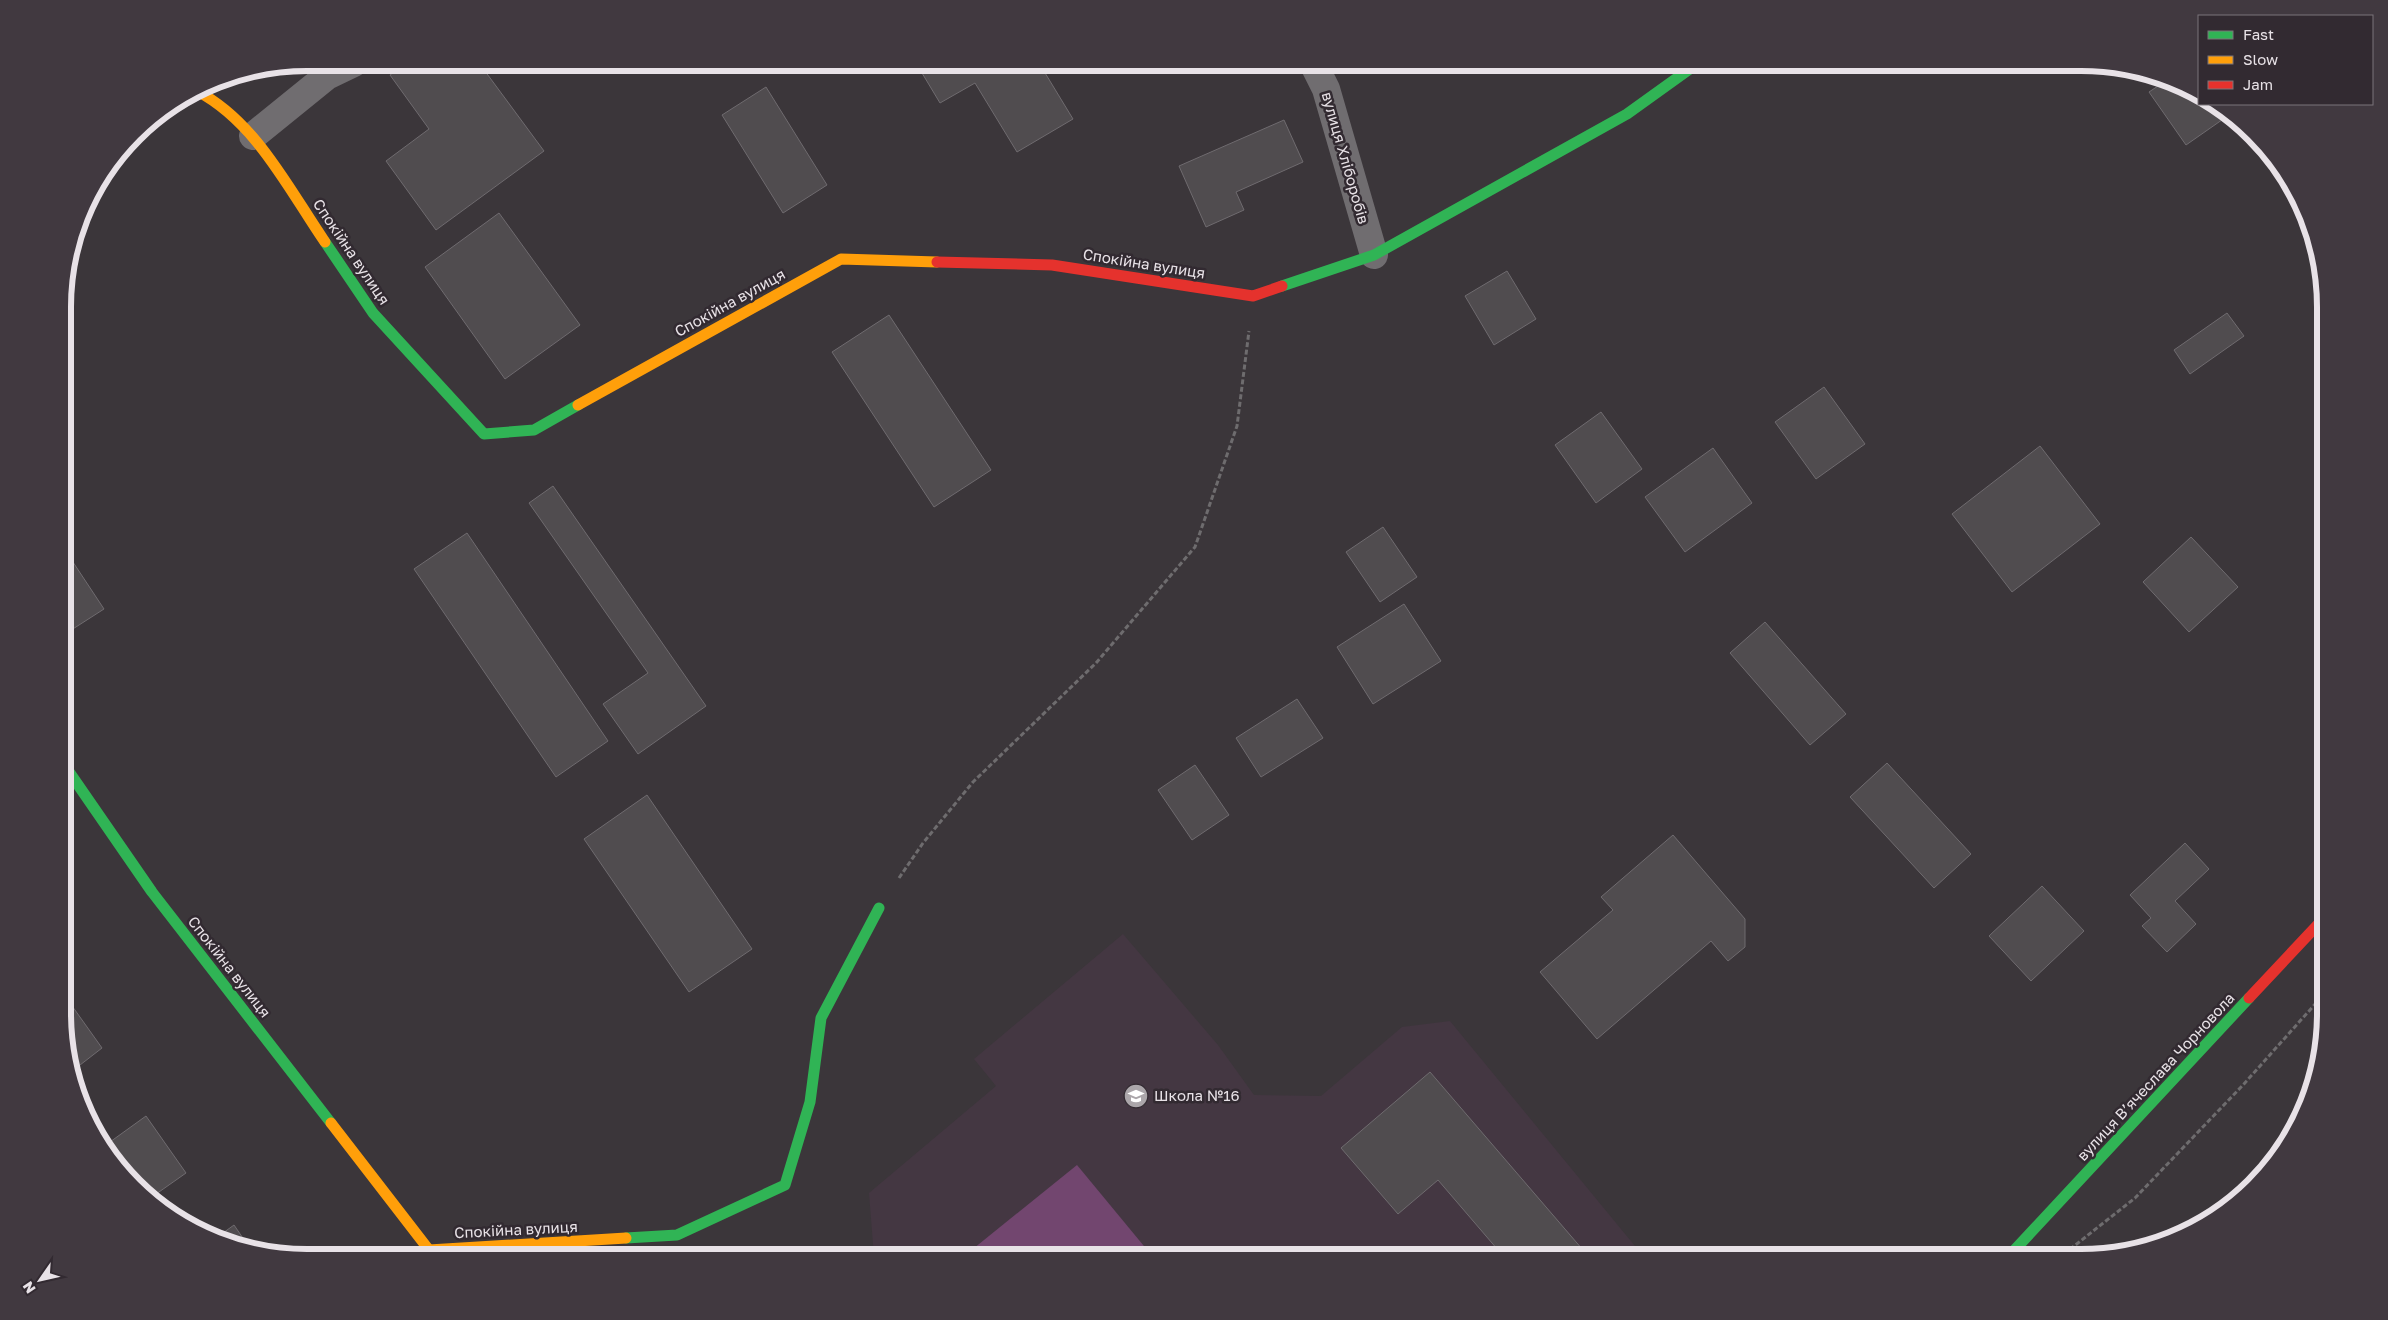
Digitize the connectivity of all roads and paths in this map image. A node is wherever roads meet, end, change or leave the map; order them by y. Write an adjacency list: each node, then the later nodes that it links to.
1 (337, 71): 5 (street)
2 (1317, 71): 6 (street, вулиця Хліборобів)
3 (1686, 71): 6 (street, Спокійна вулиця)
4 (205, 95): 5 (street)
5 (254, 136): 7 (street, Спокійна вулиця)
6 (1374, 255): 7 (street, Спокійна вулиця)
7 (1253, 296): 9 (path)
8 (71, 776): 12 (street, Спокійна вулиця)
9 (879, 908): 13 (street, Спокійна вулиця)
10 (2317, 926): 14 (street, вулиця Вʼячеслава Чорновола)
11 (2317, 1002): 15 (path)
12 (428, 1249)
13 (446, 1249)
14 (2015, 1249)
15 (2071, 1249)

